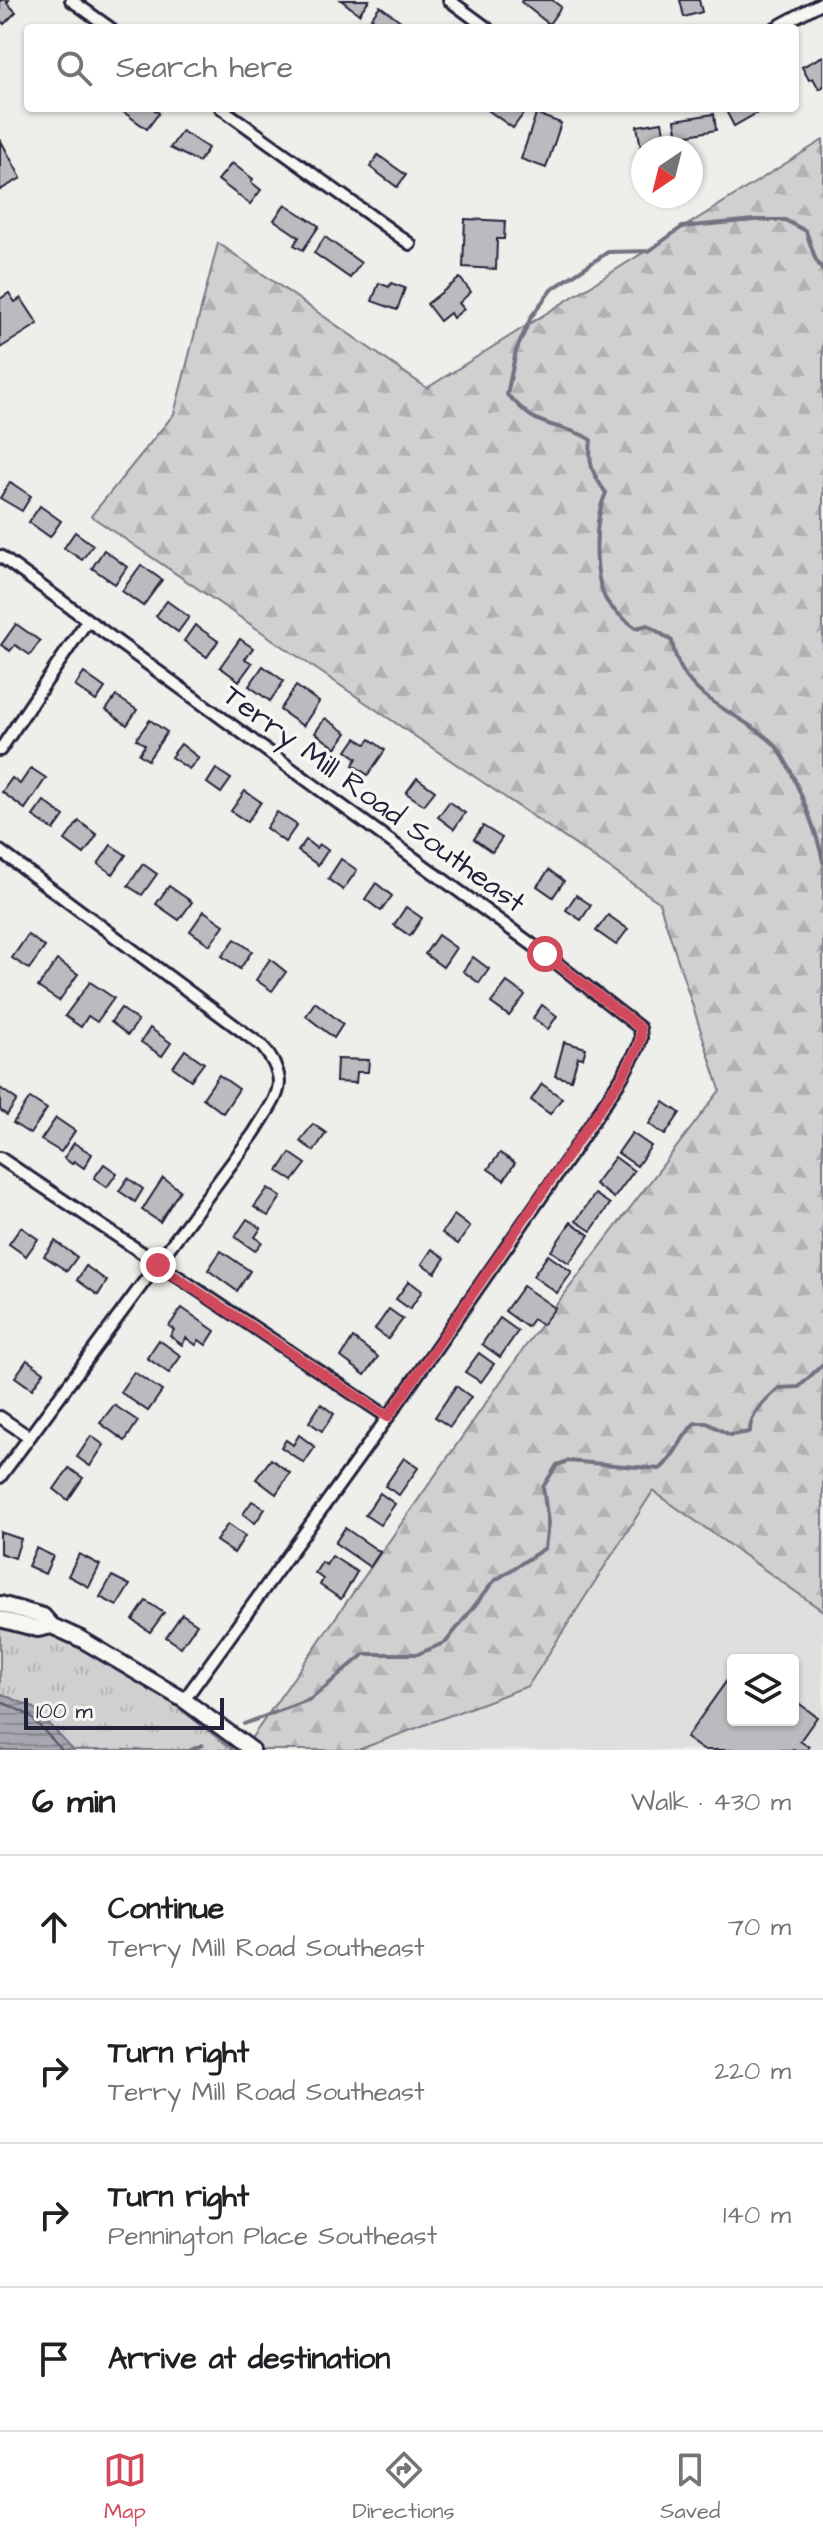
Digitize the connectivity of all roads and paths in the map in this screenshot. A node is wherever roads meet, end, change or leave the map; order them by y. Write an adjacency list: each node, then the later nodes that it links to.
1 (71, 0): 4 (street)
2 (449, 0): 5 (street)
3 (823, 2): 6 (street)
4 (104, 24)
5 (482, 24)
6 (782, 24)
7 (227, 112): 8 (street)
8 (410, 244)
9 (0, 556): 10 (street, Terry Mill Road Southeast)
10 (87, 621): 11 (street); 16 (street, Terry Mill Road Southeast)
11 (0, 750)
12 (0, 851): 14 (street)
13 (0, 1158): 14 (street)
14 (158, 1265): 16 (street); 17 (street)
15 (0, 1417): 17 (street)
16 (388, 1417): 22 (street, Terry Mill Road Southeast)
17 (28, 1436): 18 (street)
18 (0, 1477)
19 (0, 1604): 21 (main road)
20 (0, 1619): 21 (main road)
21 (52, 1626): 22 (main road)
22 (184, 1700): 23 (main road)
23 (252, 1750)

